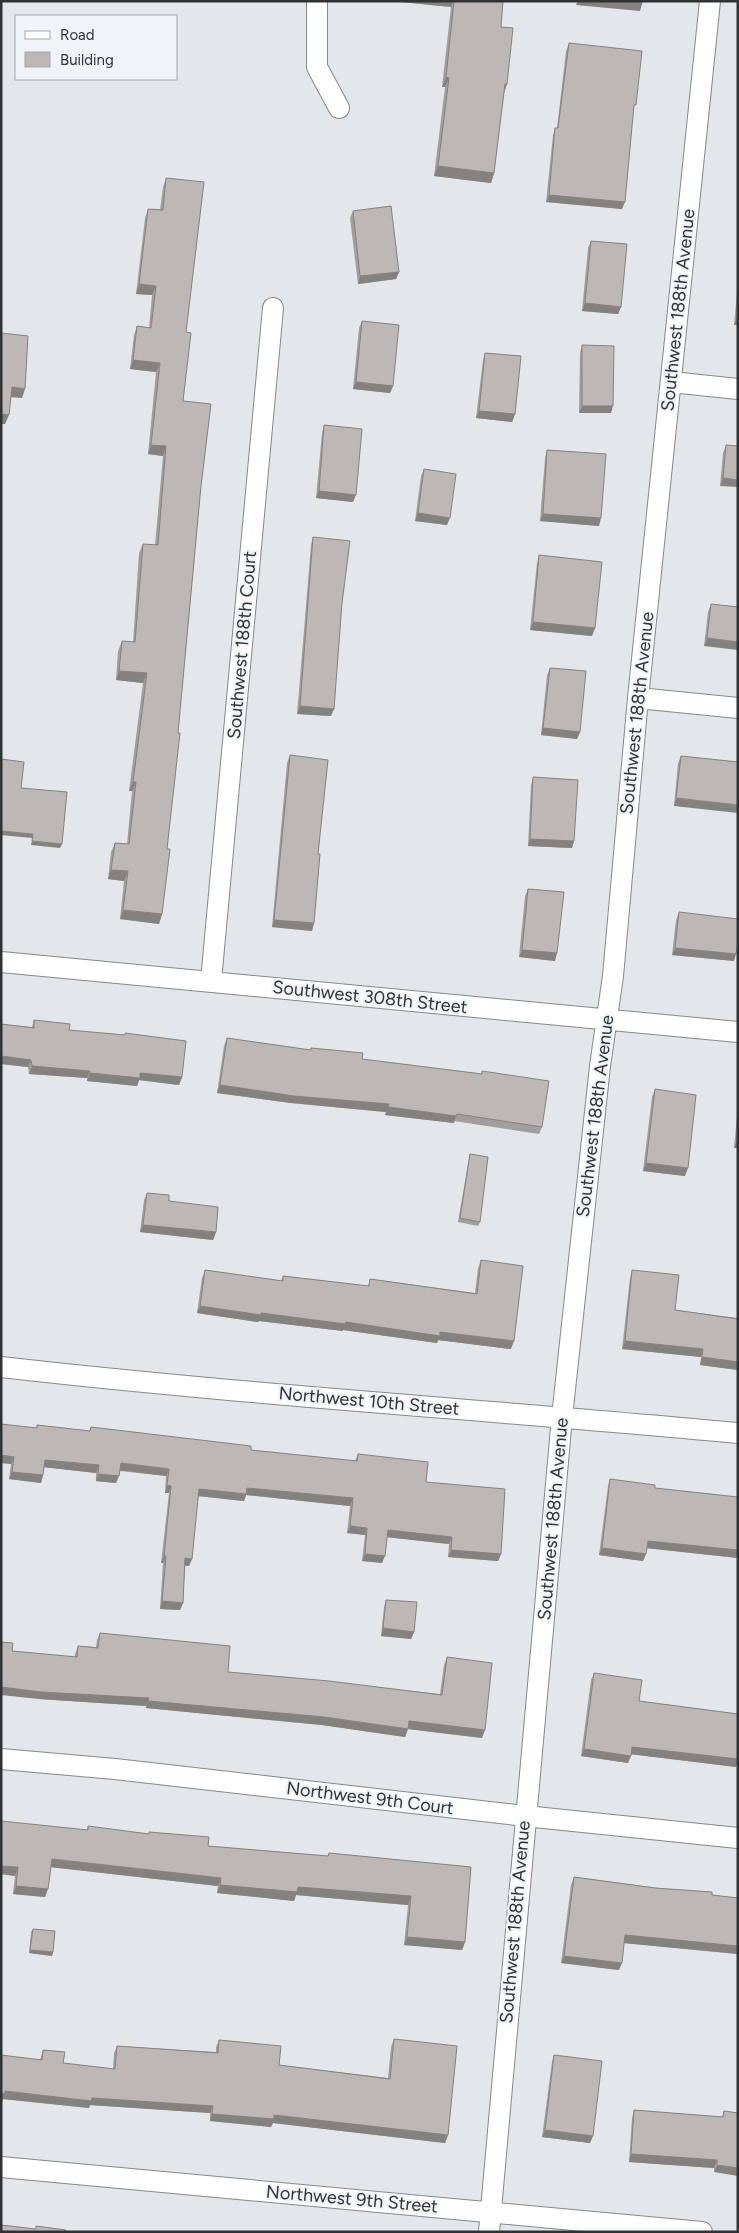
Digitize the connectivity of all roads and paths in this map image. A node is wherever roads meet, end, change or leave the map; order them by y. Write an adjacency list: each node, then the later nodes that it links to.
1 (317, 1): 3 (street)
2 (710, 1): 5 (street, Southwest 188th Avenue)
3 (339, 108)
4 (273, 308): 10 (street, Southwest 188th Court)
5 (671, 382): 6 (street); 7 (street, Southwest 188th Avenue)
6 (738, 389)
7 (638, 698): 8 (street); 11 (street, Southwest 188th Avenue)
8 (738, 708)
9 (1, 962): 10 (street, Southwest 308th Street)
10 (211, 981): 11 (street, Southwest 308th Street)
11 (606, 1020): 12 (street, Southwest 308th Street); 14 (street, Southwest 188th Avenue)
12 (738, 1032)
13 (1, 1367): 14 (street, Northwest 10th Street)
14 (562, 1417): 15 (street, Northwest 10th Street); 17 (street, Southwest 188th Avenue)
15 (738, 1433)
16 (1, 1759): 17 (street, Northwest 9th Court)
17 (525, 1816): 18 (street, Northwest 9th Court); 20 (street, Southwest 188th Avenue)
18 (738, 1838)
19 (1, 2167): 20 (street, Northwest 9th Street)
20 (490, 2211): 21 (street, Southwest 188th Avenue); 22 (street, Northwest 9th Street)
21 (488, 2232)
22 (702, 2232)

